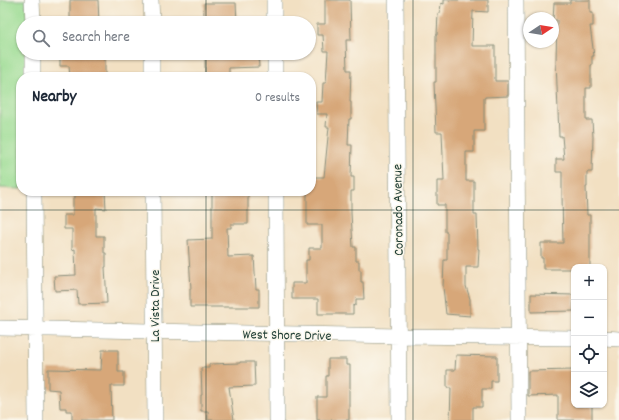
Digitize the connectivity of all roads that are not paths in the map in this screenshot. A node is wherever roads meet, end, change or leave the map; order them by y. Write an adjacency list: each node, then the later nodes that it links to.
1 (32, 0): 6 (street)
2 (151, 0): 7 (street)
3 (274, 0): 8 (street)
4 (396, 0): 22 (street, Coronado Avenue)
5 (516, 0): 23 (street)
6 (33, 16)
7 (152, 16)
8 (274, 16)
9 (33, 60): 12 (street)
10 (152, 60): 13 (street)
11 (274, 60): 14 (street)
12 (33, 72)
13 (152, 72)
14 (275, 72)
15 (34, 196): 19 (street)
16 (153, 196): 20 (street, La Vista Drive)
17 (276, 196): 21 (street)
18 (0, 328): 19 (street, West Shore Drive)
19 (36, 330): 20 (street, West Shore Drive); 27 (street)
20 (154, 331): 21 (street, West Shore Drive); 28 (street, La Vista Drive)
21 (276, 333): 22 (street, West Shore Drive); 29 (street)
22 (398, 336): 23 (street, West Shore Drive); 30 (street, Coronado Avenue)
23 (519, 337): 24 (street, West Shore Drive); 31 (street)
24 (571, 338)
25 (607, 338): 26 (street)
26 (619, 339)
27 (36, 420)
28 (155, 420)
29 (277, 420)
30 (399, 420)
31 (519, 420)

